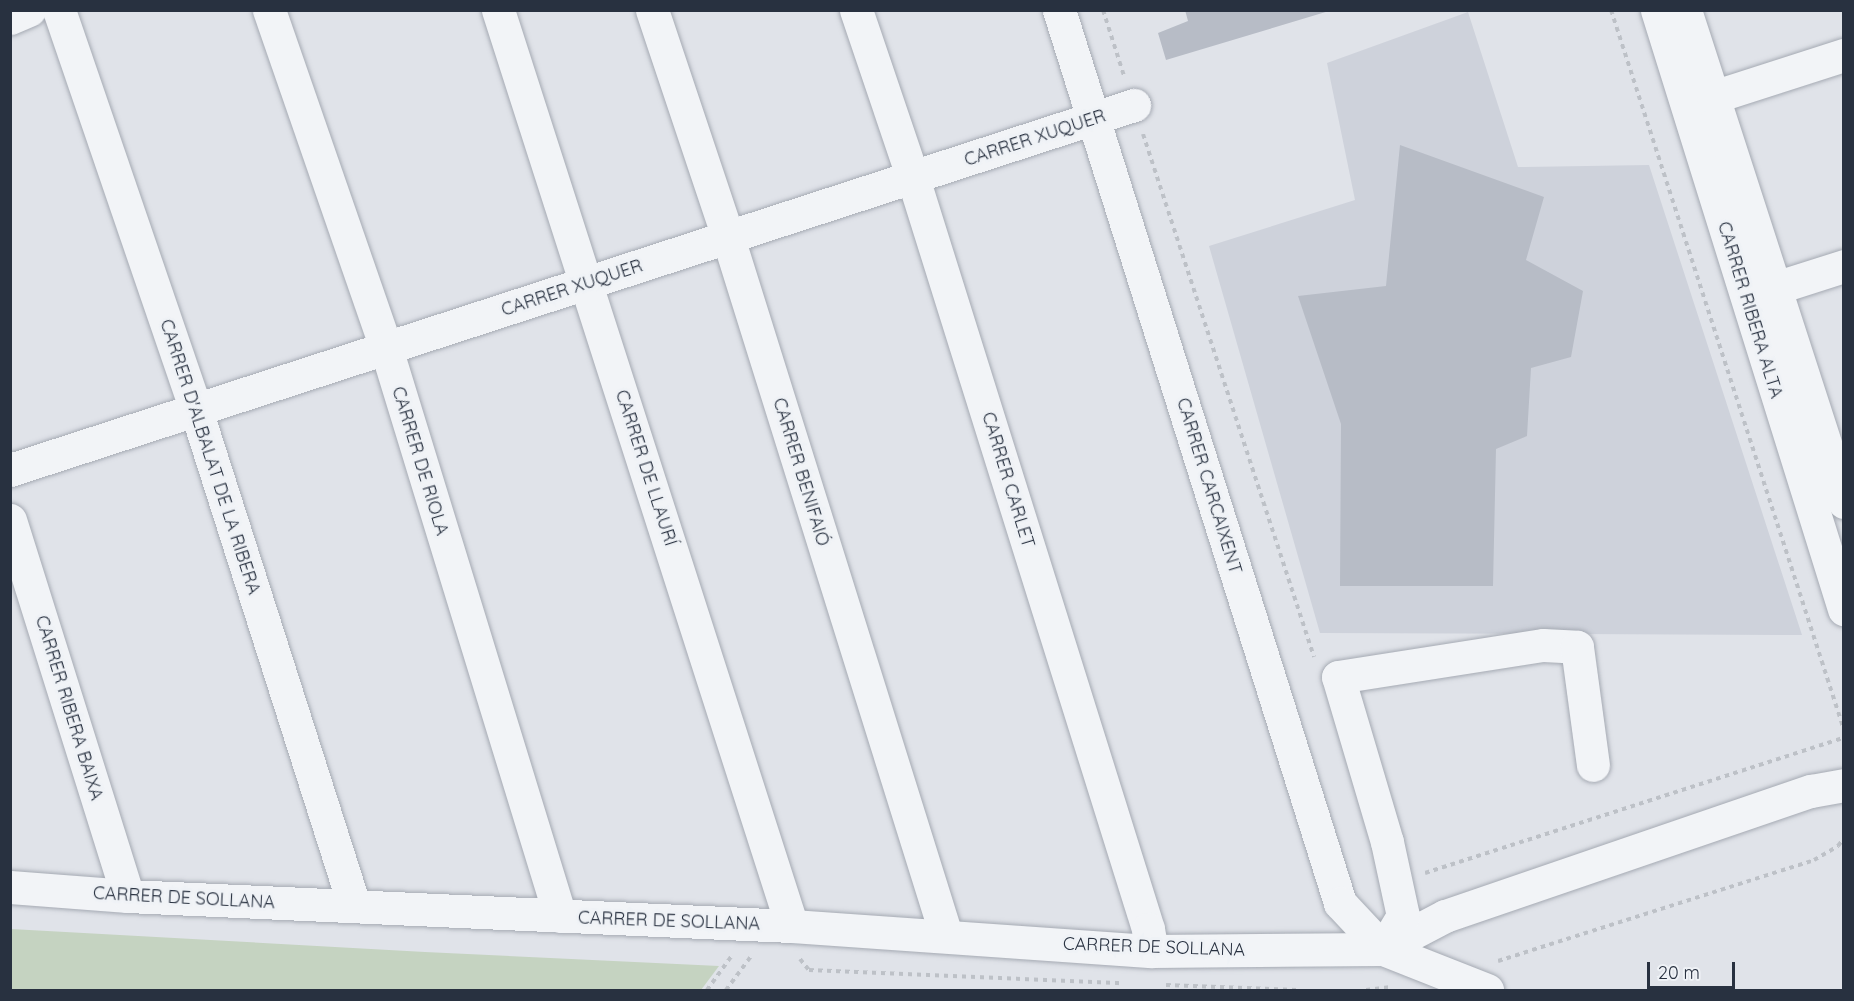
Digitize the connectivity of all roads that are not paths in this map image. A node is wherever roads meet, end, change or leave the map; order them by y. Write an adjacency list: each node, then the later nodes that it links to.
1 (29, 10): 10 (street)
2 (59, 10): 21 (street, CARRER D'ALBALAT DE LA RIBERA)
3 (269, 10): 20 (street, CARRER DE RIOLA)
4 (498, 10): 18 (street, CARRER DE LLAURÍ)
5 (652, 10): 16 (street, CARRER BENIFAIÓ)
6 (856, 10): 15 (street, CARRER CARLET)
7 (1059, 10): 14 (street, CARRER CARCAIXENT)
8 (1657, 10): 25 (street, CARRER RIBERA ALTA)
9 (1685, 10): 12 (street, CARRER RIBERA ALTA)
10 (10, 18)
11 (1844, 55): 12 (street)
12 (1713, 97): 19 (street, CARRER RIBERA ALTA)
13 (1134, 105): 14 (street, CARRER XUQUER)
14 (1094, 119): 15 (street, CARRER XUQUER); 34 (street, CARRER CARCAIXENT)
15 (914, 178): 16 (street, CARRER XUQUER); 35 (street, CARRER CARLET)
16 (728, 237): 18 (street, CARRER XUQUER); 32 (street, CARRER BENIFAIÓ)
17 (1844, 266): 19 (street)
18 (587, 283): 20 (street, CARRER XUQUER); 33 (street, CARRER DE LLAURÍ)
19 (1775, 288): 23 (street, CARRER RIBERA ALTA)
20 (386, 348): 21 (street, CARRER XUQUER); 31 (street, CARRER DE RIOLA)
21 (196, 410): 22 (street, CARRER XUQUER); 30 (street, CARRER D'ALBALAT DE LA RIBERA)
22 (10, 470)
23 (1841, 484)
24 (10, 520): 29 (street, CARRER RIBERA BAIXA)
25 (1844, 609)
26 (1593, 765): 34 (street)
27 (1844, 785): 34 (street)
28 (10, 888): 29 (street, CARRER DE SOLLANA)
29 (128, 896): 30 (street, CARRER DE SOLLANA)
30 (354, 905): 31 (street, CARRER DE SOLLANA)
31 (560, 916): 33 (street, CARRER DE SOLLANA)
32 (946, 935): 33 (street, CARRER DE SOLLANA); 35 (street, CARRER DE SOLLANA)
33 (790, 941)
34 (1383, 949): 35 (street, CARRER DE SOLLANA); 36 (street)
35 (1152, 951)
36 (1487, 990)

